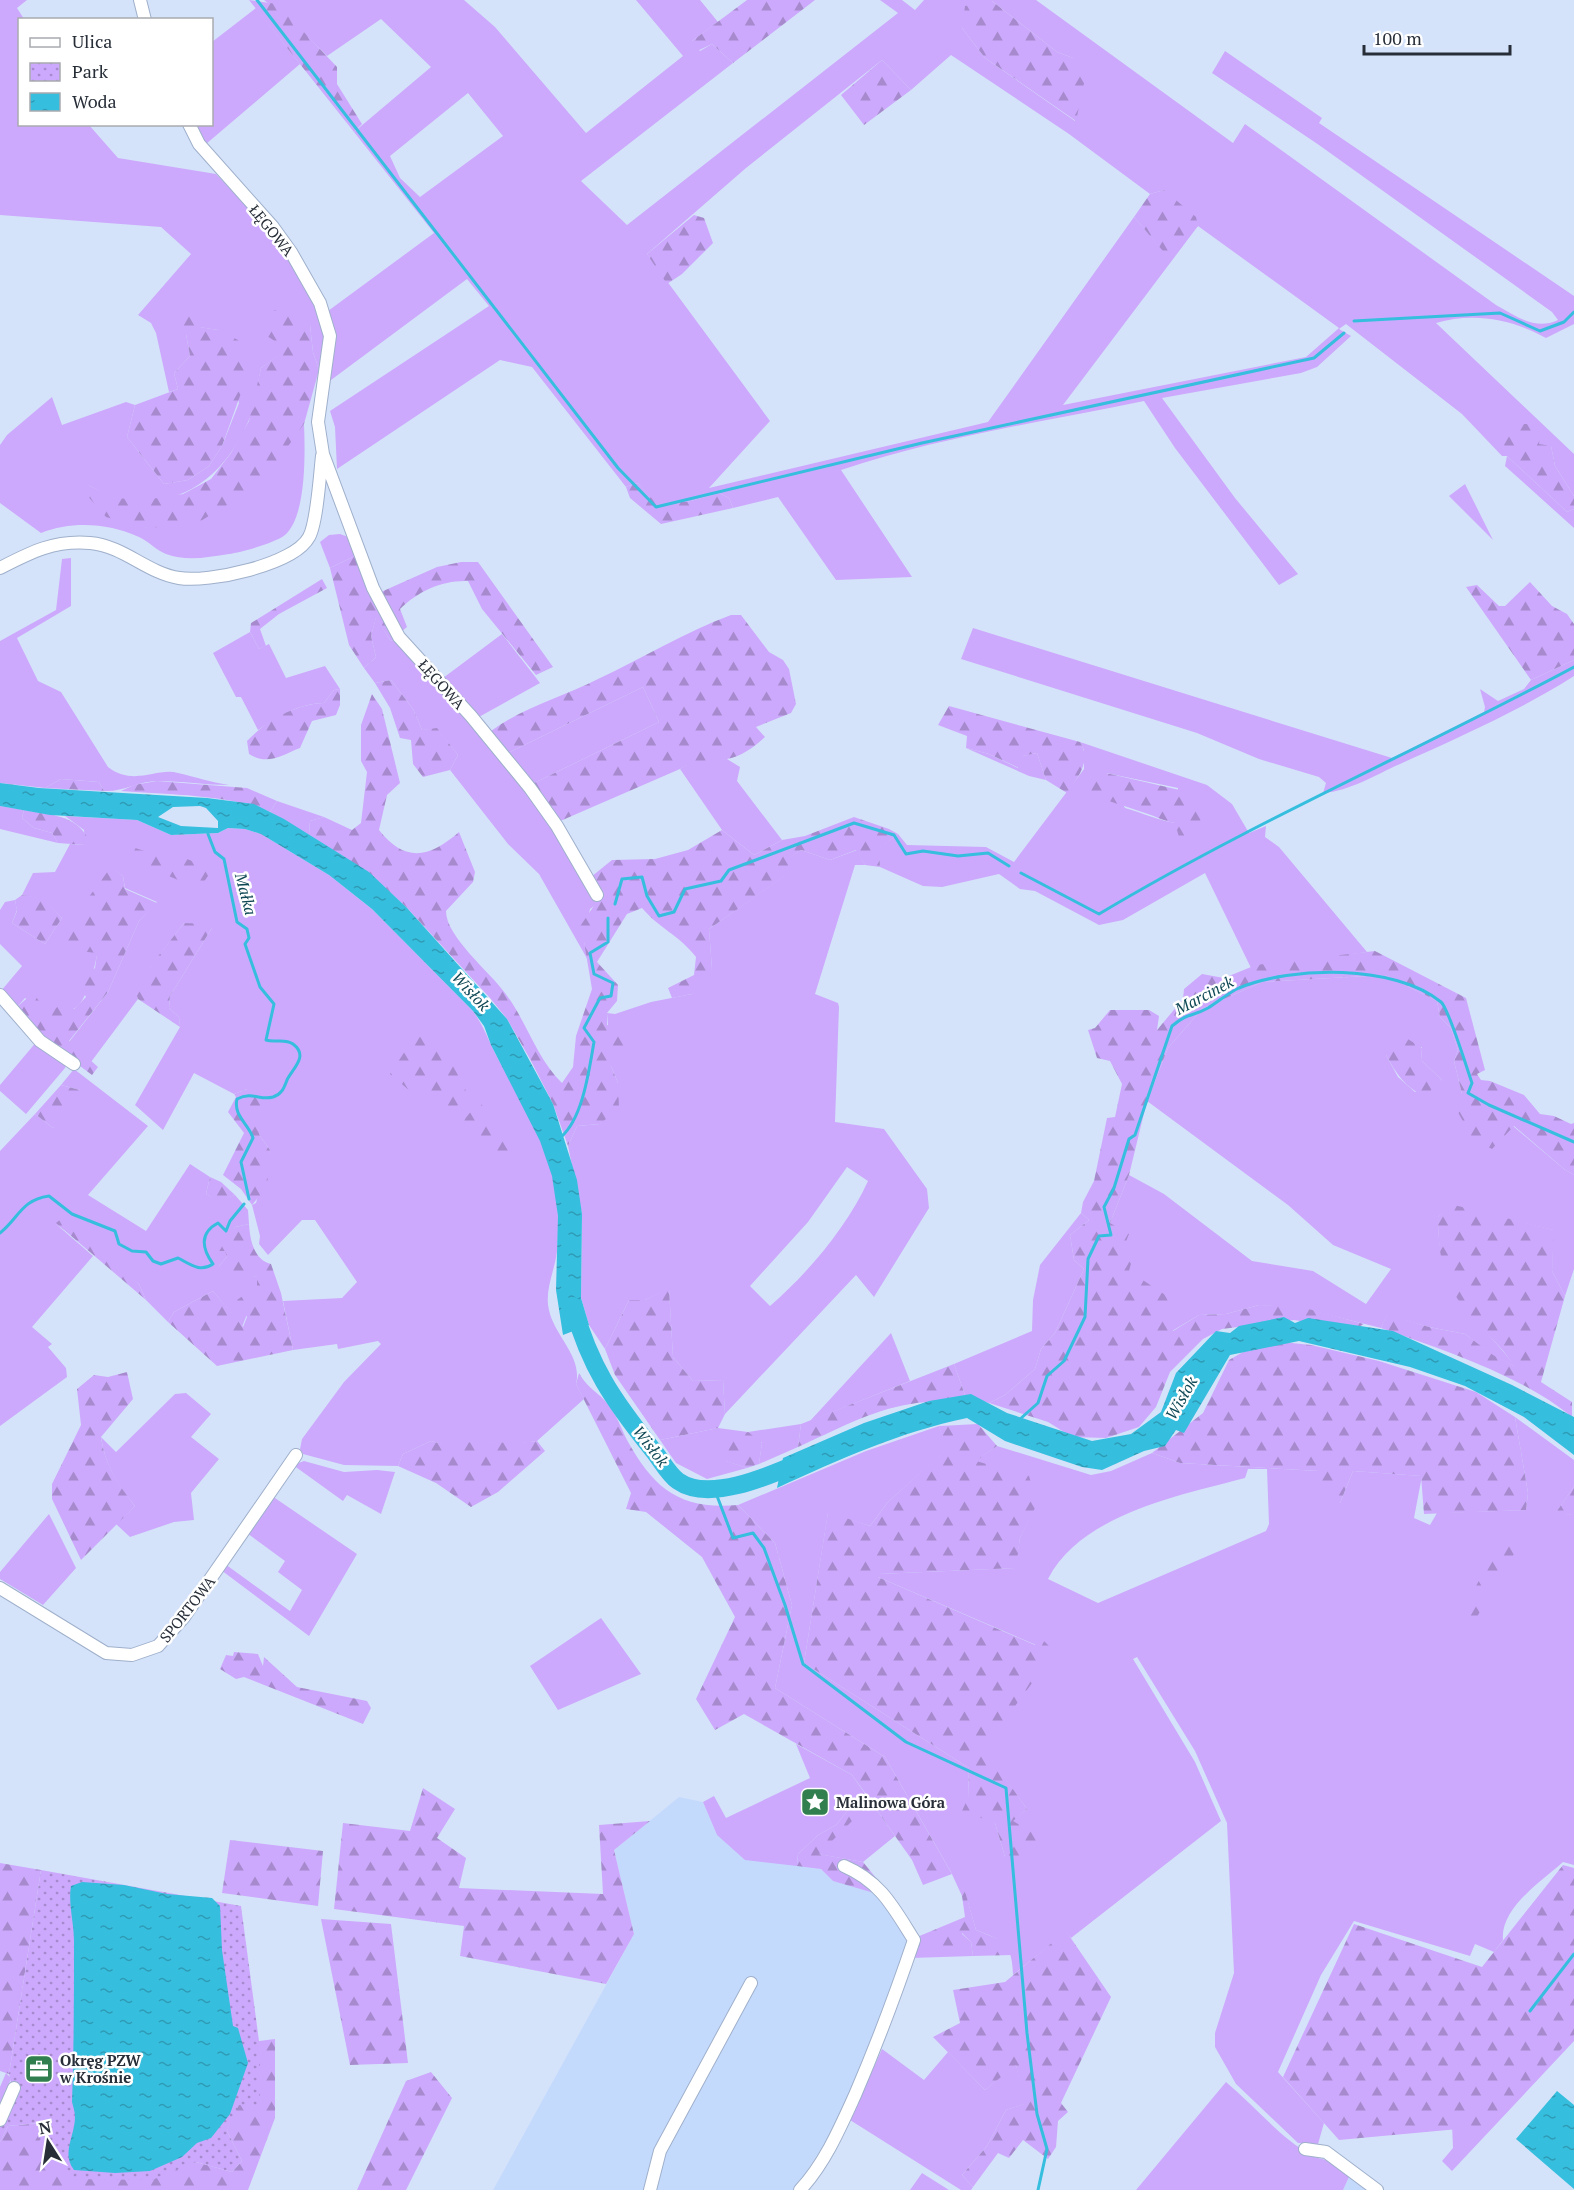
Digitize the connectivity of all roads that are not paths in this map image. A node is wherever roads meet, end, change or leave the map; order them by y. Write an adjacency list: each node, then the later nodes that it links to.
1 (140, 0): 2 (street)
2 (144, 18)
3 (190, 126): 4 (street, ŁĘGOWA)
4 (323, 454): 5 (street, ŁĘGOWA); 6 (street, ŁĘGOWA)
5 (0, 568)
6 (597, 895)
7 (0, 995): 8 (street)
8 (74, 1064)
9 (296, 1455): 10 (street, SPORTOWA)
10 (0, 1588)
11 (844, 1866): 17 (street)
12 (751, 1983): 16 (street)
13 (14, 2088): 14 (street)
14 (0, 2120)
15 (1305, 2149): 18 (street)
16 (650, 2190)
17 (800, 2190)
18 (1377, 2190)

